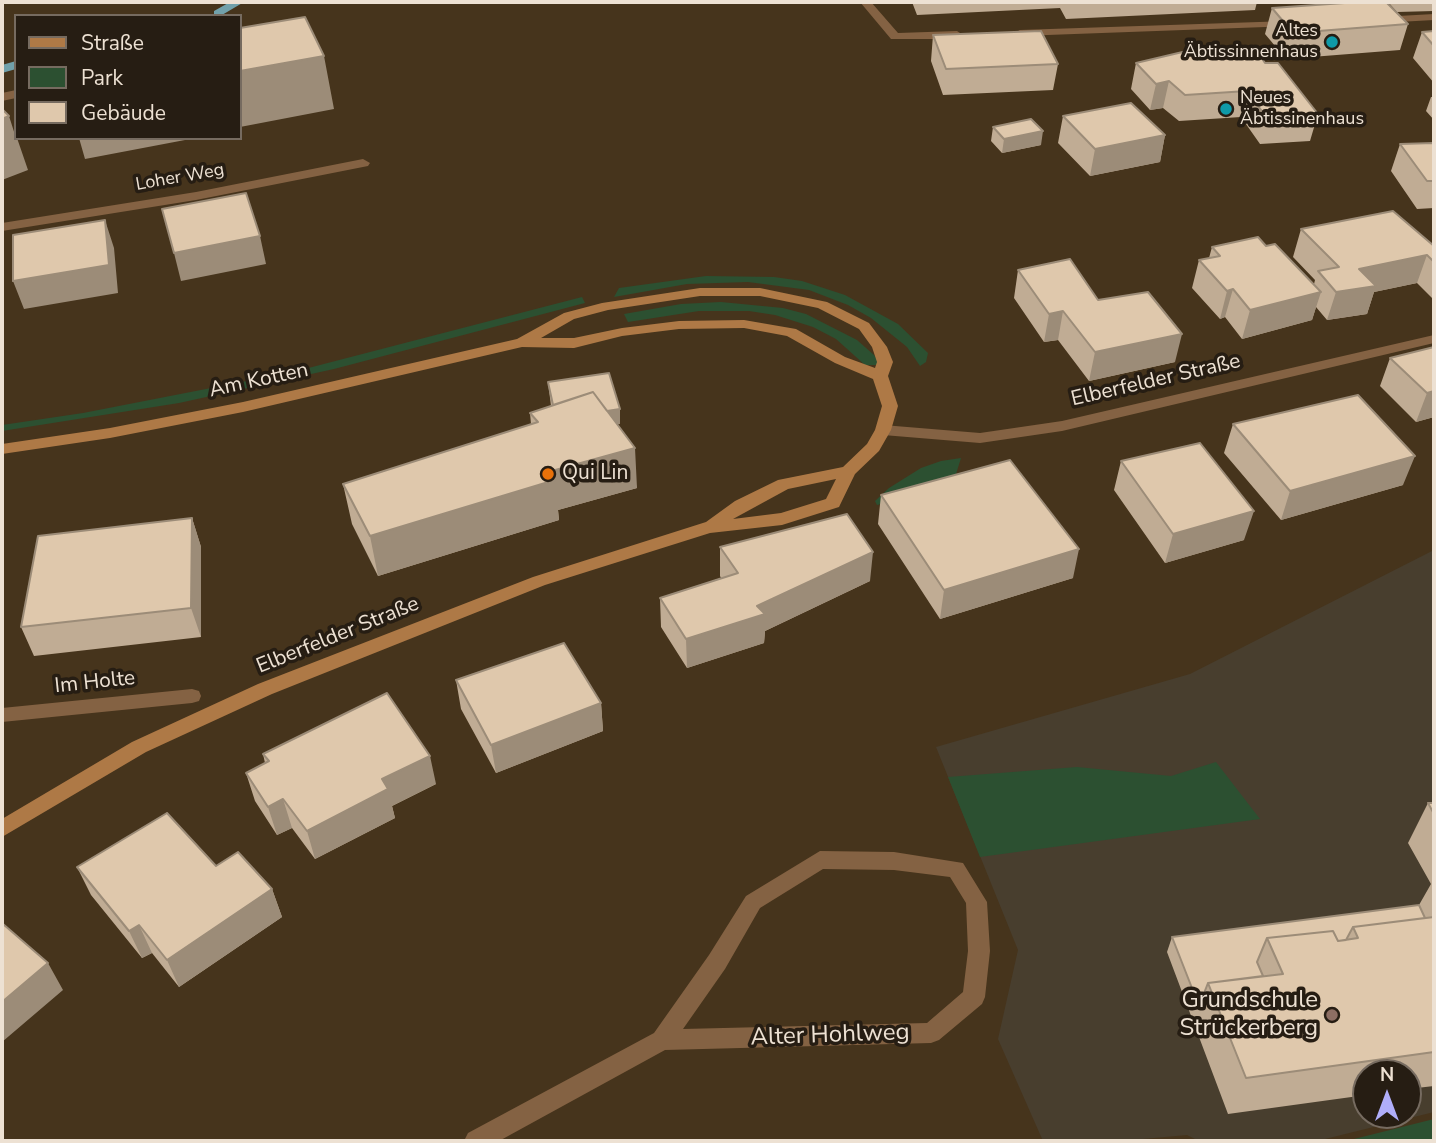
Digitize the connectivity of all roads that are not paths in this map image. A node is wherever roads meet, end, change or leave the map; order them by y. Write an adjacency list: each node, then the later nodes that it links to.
1 (865, 2): 6 (street)
2 (1434, 17): 3 (street)
3 (1365, 20)
4 (1296, 24): 5 (street)
5 (1002, 34)
6 (975, 35)
7 (363, 163): 8 (street, Loher Weg)
8 (2, 227)
9 (1434, 339): 12 (street, Elberfelder Straße)
10 (522, 342): 11 (main road, Am Kotten); 11 (main road, Am Kotten); 13 (main road, Am Kotten)
11 (880, 376): 12 (main road, Am Kotten)
12 (883, 430): 14 (main road)
13 (2, 449)
14 (848, 471): 15 (main road, Elberfelder Straße); 15 (main road, Elberfelder Straße)
15 (709, 527): 18 (main road, Elberfelder Straße)
16 (192, 696): 17 (street, Im Holte)
17 (2, 715)
18 (2, 829)
19 (662, 1040): 19 (street, Alter Hohlweg); 20 (street, Alter Hohlweg)
20 (476, 1141)

